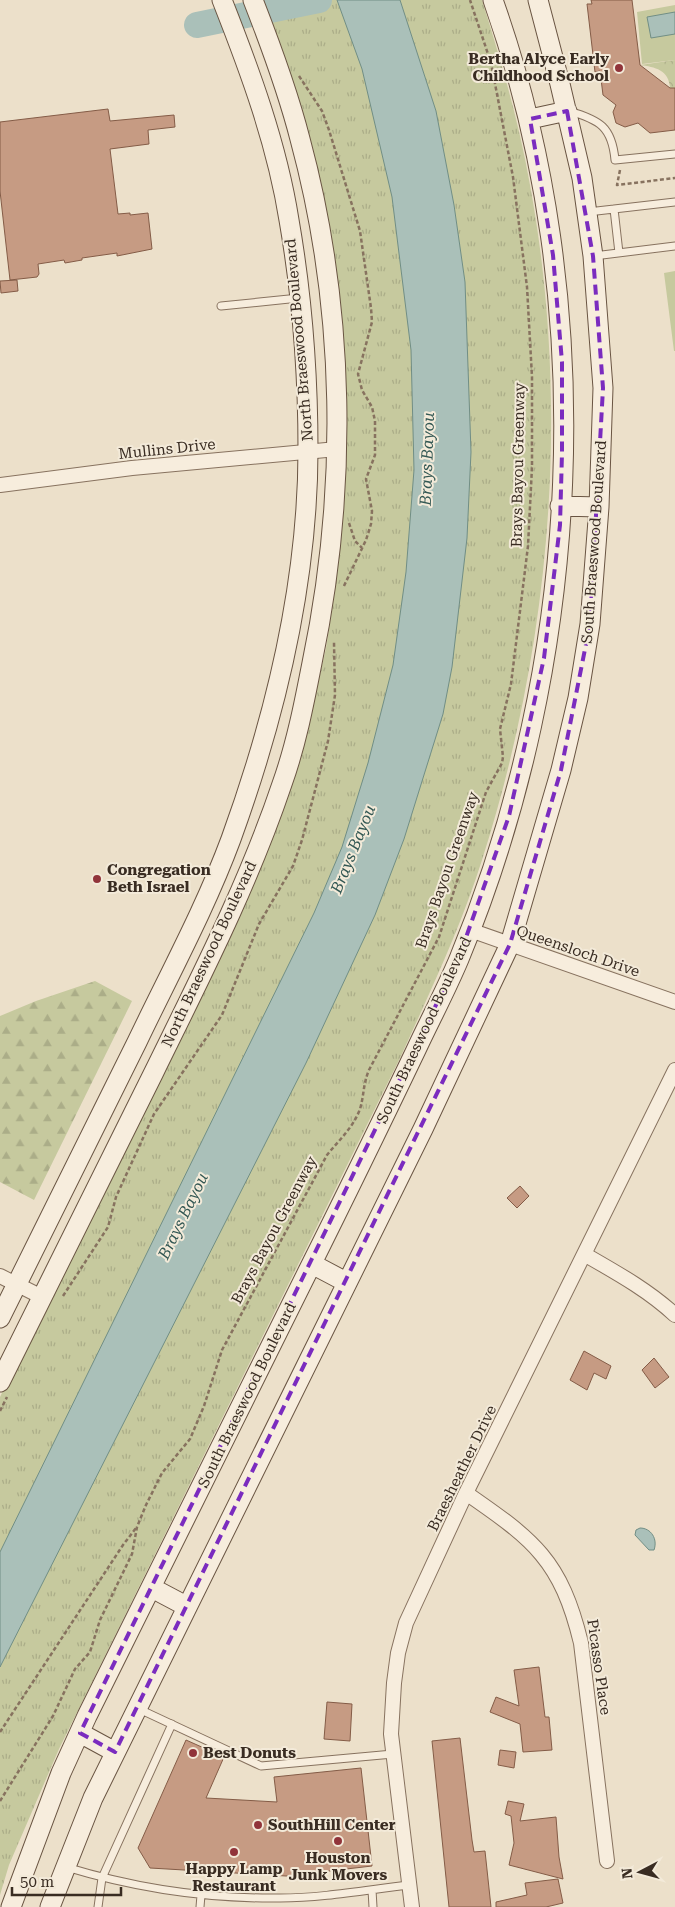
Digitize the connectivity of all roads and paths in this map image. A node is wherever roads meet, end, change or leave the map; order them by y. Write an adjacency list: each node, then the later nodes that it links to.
1 (222, 0): 9 (main road, North Braeswood Boulevard)
2 (253, 0): 7 (main road, North Braeswood Boulevard)
3 (470, 0): 41 (path, Brays Bayou Greenway)
4 (493, 0): 8 (main road, South Braeswood Boulevard)
5 (538, 0): 6 (main road, South Braeswood Boulevard)
6 (567, 110): 8 (main road); 10 (lane); 13 (main road, South Braeswood Boulevard)
7 (292, 112): 9 (main road); 17 (main road, North Braeswood Boulevard)
8 (530, 119): 24 (main road, South Braeswood Boulevard)
9 (266, 121): 18 (main road, North Braeswood Boulevard)
10 (675, 154)
11 (675, 202): 12 (lane)
12 (614, 209): 13 (lane); 15 (lane)
13 (587, 212): 16 (main road, South Braeswood Boulevard)
14 (675, 246): 15 (lane)
15 (619, 252): 16 (lane)
16 (593, 256): 25 (main road, South Braeswood Boulevard)
17 (326, 272): 18 (main road); 21 (main road, North Braeswood Boulevard)
18 (296, 277): 19 (main road, North Braeswood Boulevard)
19 (299, 298): 20 (lane); 22 (main road, North Braeswood Boulevard)
20 (221, 306)
21 (337, 449): 22 (street, Mullins Drive); 29 (main road, North Braeswood Boulevard)
22 (308, 452): 23 (street, Mullins Drive); 28 (main road, North Braeswood Boulevard)
23 (0, 485)
24 (560, 506): 25 (main road); 26 (main road, South Braeswood Boulevard)
25 (599, 507): 27 (main road, South Braeswood Boulevard)
26 (470, 930): 27 (street, Queensloch Drive); 33 (main road, South Braeswood Boulevard)
27 (510, 944): 30 (street, Queensloch Drive); 35 (main road, South Braeswood Boulevard)
28 (166, 982): 29 (main road); 34 (main road, North Braeswood Boulevard)
29 (192, 996): 36 (main road, North Braeswood Boulevard)
30 (675, 1002)
31 (675, 1070): 32 (street, Braesheather Drive)
32 (584, 1254): 37 (street); 40 (street, Braesheather Drive)
33 (312, 1264): 35 (main road); 42 (main road, South Braeswood Boulevard)
34 (8, 1280): 36 (street); 38 (main road, North Braeswood Boulevard)
35 (346, 1282): 43 (main road, South Braeswood Boulevard)
36 (42, 1297): 39 (main road, North Braeswood Boulevard)
37 (675, 1315)
38 (0, 1318)
39 (0, 1382)
40 (466, 1493): 49 (street, Braesheather Drive); 51 (street, Picasso Place)
41 (137, 1527): 46 (path); 50 (path, Brays Bayou Greenway)
42 (152, 1588): 43 (main road); 47 (main road, South Braeswood Boulevard)
43 (186, 1606): 44 (main road, South Braeswood Boulevard)
44 (137, 1708): 45 (lane); 48 (main road, South Braeswood Boulevard)
45 (172, 1724): 49 (lane); 53 (lane)
46 (0, 1732)
47 (80, 1733): 48 (main road); 57 (main road, South Braeswood Boulevard)
48 (115, 1752): 52 (main road, South Braeswood Boulevard)
49 (393, 1754): 54 (street, Braesheather Drive)
50 (0, 1801)
51 (607, 1861)
52 (64, 1866): 53 (lane); 58 (main road, South Braeswood Boulevard)
53 (102, 1878): 56 (lane); 59 (lane)
54 (409, 1885): 55 (lane); 62 (street, Braesheather Drive)
55 (372, 1890): 56 (lane); 61 (lane)
56 (201, 1895): 60 (lane)
57 (11, 1907)
58 (50, 1907)
59 (98, 1907)
60 (200, 1907)
61 (373, 1907)
62 (412, 1907)

